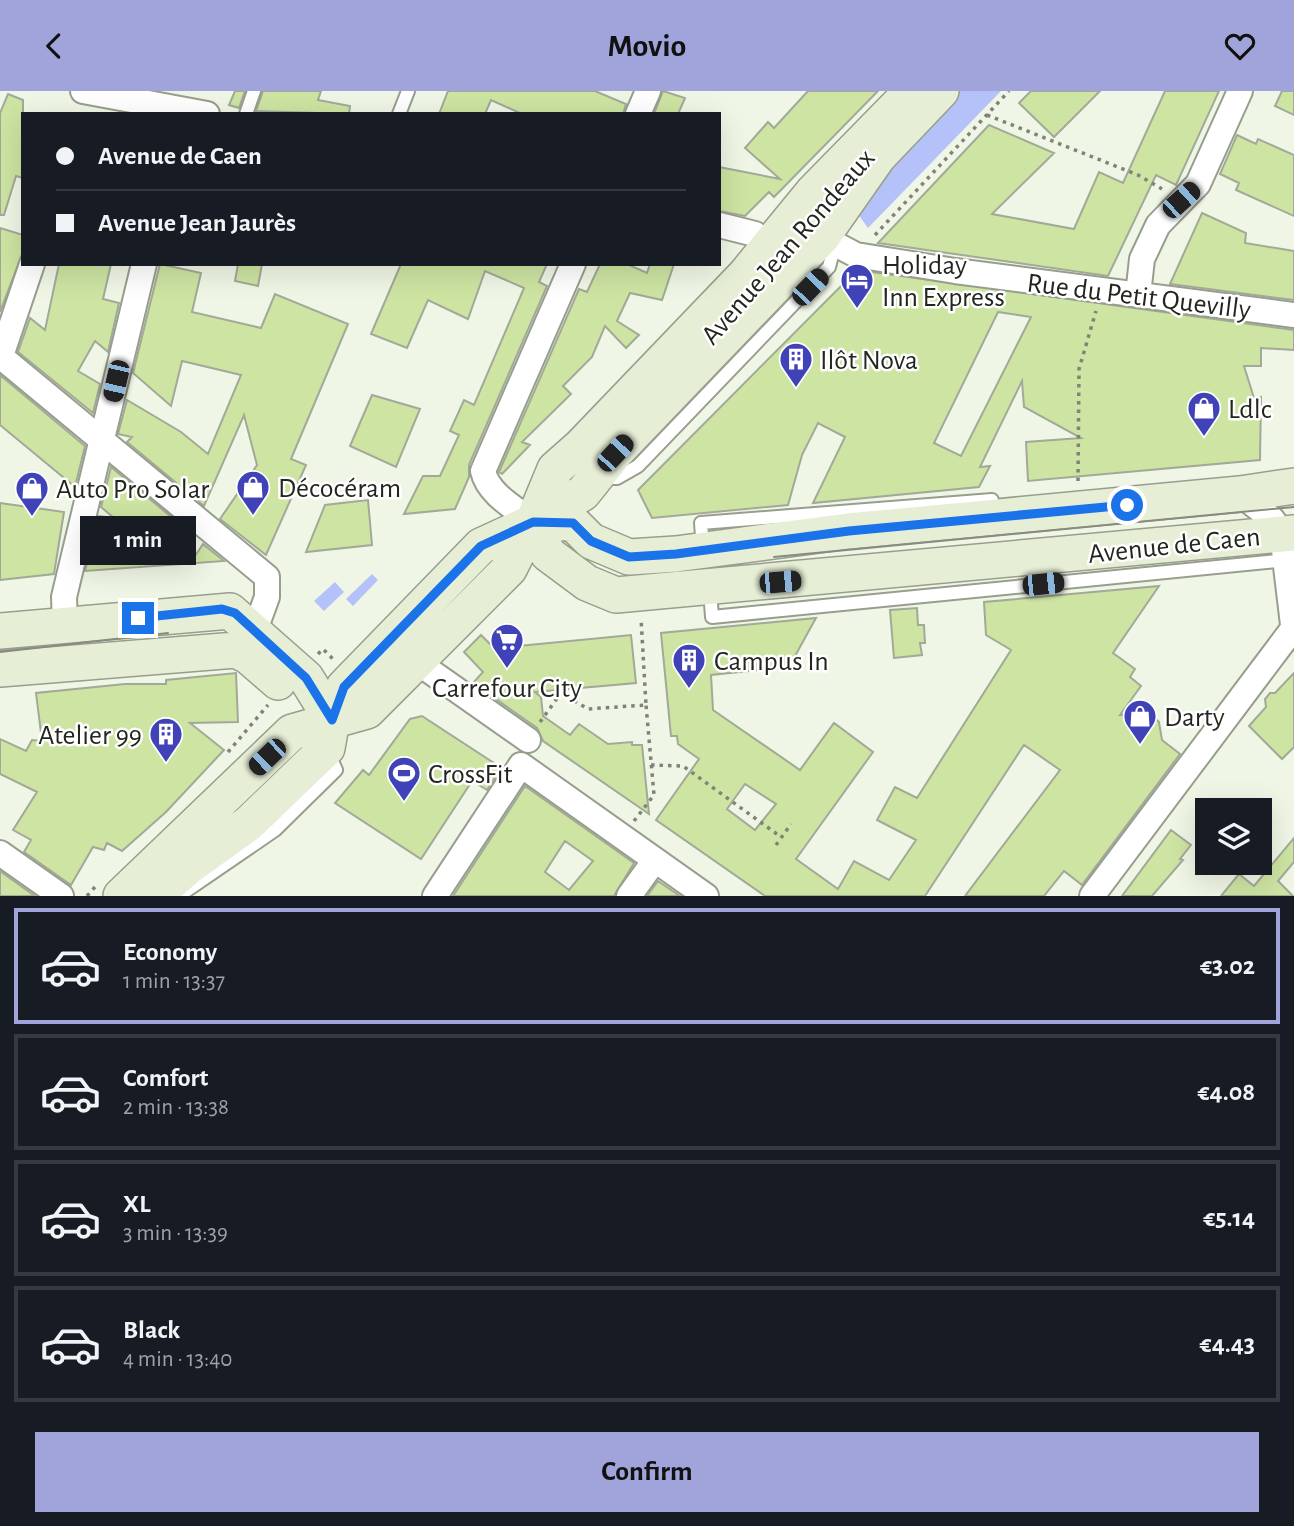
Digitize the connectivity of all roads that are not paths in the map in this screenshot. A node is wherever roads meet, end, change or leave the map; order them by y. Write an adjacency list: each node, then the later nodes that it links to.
1 (254, 91): 11 (lane)
2 (408, 91): 12 (lane)
3 (648, 91): 13 (street)
4 (912, 91): 16 (main road, Avenue Jean Rondeaux)
5 (926, 91): 16 (lane, Avenue Jean Rondeaux)
6 (941, 91): 15 (main road, Avenue Jean Rondeaux)
7 (1240, 91): 21 (street)
8 (146, 96): 9 (street); 10 (street)
9 (84, 99)
10 (181, 111)
11 (247, 112)
12 (400, 112)
13 (639, 112)
14 (721, 226): 16 (street)
15 (838, 245): 21 (street, Rue du Petit Quevilly); 29 (main road, Avenue Jean Rondeaux)
16 (774, 250): 29 (main road, Avenue Jean Rondeaux)
17 (31, 266): 23 (street)
18 (144, 266): 24 (street)
19 (572, 266): 29 (street)
20 (764, 279): 29 (lane, Avenue Jean Rondeaux)
21 (1138, 295): 22 (street, Rue du Petit Quevilly)
22 (1294, 315)
23 (0, 356): 24 (street)
24 (101, 439): 33 (street); 36 (street)
25 (1290, 481): 26 (main road, Avenue de Caen)
26 (1240, 494): 28 (main road, Avenue de Caen); 31 (street, Avenue de Caen)
27 (1012, 499): 28 (lane)
28 (971, 510): 30 (main road, Avenue de Caen)
29 (533, 522): 30 (main road, Avenue de Caen); 32 (main road, Avenue de Caen); 37 (main road); 39 (main road, Avenue Jean Rondeaux)
30 (710, 540): 32 (main road)
31 (1289, 546): 32 (main road, Avenue de Caen); 35 (street)
32 (717, 598)
33 (65, 625): 34 (main road); 36 (main road)
34 (0, 631)
35 (1293, 631): 50 (street)
36 (249, 641): 38 (main road); 39 (main road)
37 (417, 662): 39 (main road); 40 (street)
38 (0, 669)
39 (329, 734): 44 (main road); 45 (main road); 46 (lane)
40 (528, 740)
41 (0, 853): 43 (street)
42 (654, 860): 47 (street); 48 (street); 49 (street)
43 (61, 896)
44 (121, 896)
45 (155, 896)
46 (180, 896)
47 (435, 896)
48 (629, 896)
49 (706, 896)
50 (1092, 896)

